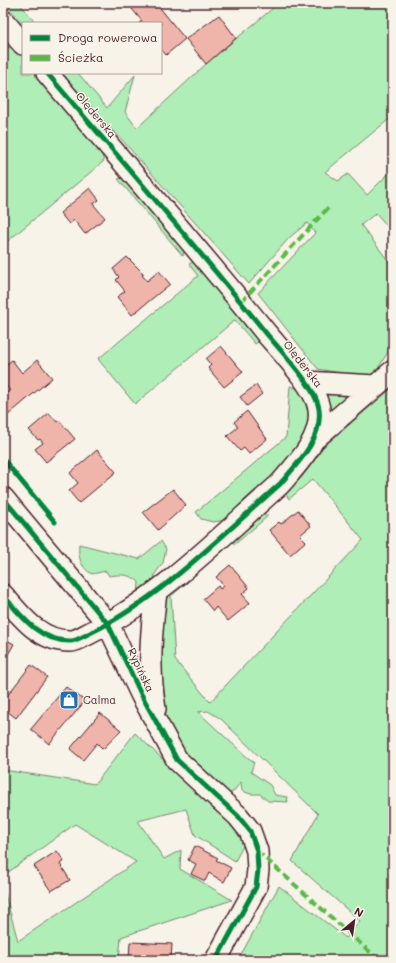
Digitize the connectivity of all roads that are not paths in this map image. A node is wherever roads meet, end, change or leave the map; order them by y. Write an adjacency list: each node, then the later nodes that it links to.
1 (3, 21): 2 (street)
2 (22, 43)
3 (48, 74): 5 (street, Olęderska)
4 (393, 371): 6 (street, Olęderska)
5 (306, 382): 6 (street); 7 (street, Olęderska)
6 (375, 386): 7 (street, Olęderska)
7 (313, 440): 9 (street, Olęderska)
8 (3, 498): 11 (street, Rypińska)
9 (156, 592): 11 (street, Olęderska); 12 (street)
10 (3, 595): 11 (street, Olęderska)
11 (108, 624): 12 (street, Rypińska)
12 (157, 724): 13 (street, Rypińska)
13 (216, 960)

